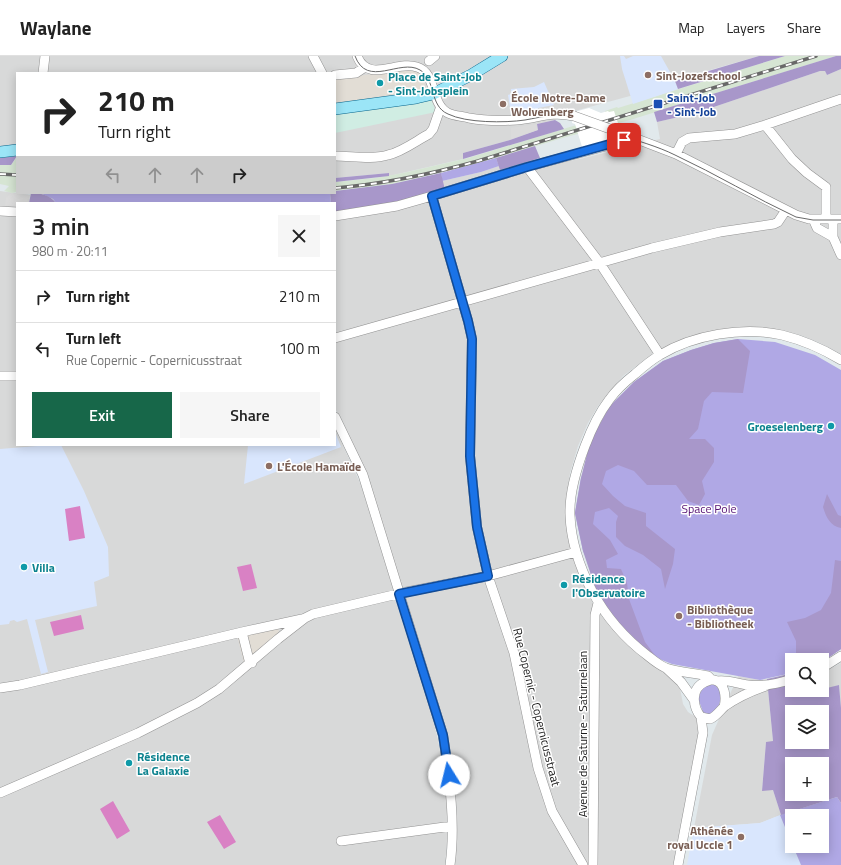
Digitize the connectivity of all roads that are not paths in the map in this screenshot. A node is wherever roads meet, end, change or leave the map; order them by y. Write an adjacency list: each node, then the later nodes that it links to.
1 (45, 56): 8 (street)
2 (313, 56): 9 (street)
3 (357, 56): 7 (street)
4 (410, 56): 6 (street)
5 (498, 57): 11 (main road)
6 (411, 66): 7 (street); 11 (street)
7 (366, 67): 10 (street)
8 (43, 72)
9 (321, 72)
10 (336, 75)
11 (435, 93): 13 (street); 14 (main road)
12 (841, 99): 15 (street)
13 (442, 108): 16 (street, bridge); 20 (street)
14 (336, 109)
15 (765, 125): 19 (street); 28 (street)
16 (626, 135): 19 (street); 21 (street)
17 (16, 150): 18 (main road)
18 (0, 152)
19 (676, 154): 23 (street)
20 (336, 156)
21 (527, 167): 22 (street); 31 (street)
22 (432, 196): 26 (street); 32 (street, Rue Copernic - Copernicusstraat)
23 (786, 210): 27 (street); 31 (street)
24 (0, 211): 25 (street)
25 (16, 212)
26 (336, 216)
27 (813, 219): 28 (street); 29 (street)
28 (833, 219): 29 (street)
29 (833, 237): 30 (street)
30 (841, 254)
31 (599, 262): 32 (street); 34 (street)
32 (462, 302): 33 (street); 40 (street, Rue Copernic - Copernicusstraat)
33 (336, 338)
34 (660, 355): 35 (street); 39 (street)
35 (841, 360)
36 (0, 376): 37 (street)
37 (16, 376)
38 (336, 419): 41 (street)
39 (576, 552): 40 (street); 42 (street)
40 (488, 576): 41 (street); 61 (street, Rue Copernic - Copernicusstraat)
41 (399, 594): 43 (street); 58 (street)
42 (598, 603): 49 (street); 62 (street, Avenue de Saturne - Saturnelaan)
43 (305, 618): 44 (street); 44 (street)
44 (282, 630): 45 (street); 47 (street)
45 (242, 632): 47 (street); 53 (street)
46 (841, 656): 48 (street)
47 (252, 663): 57 (street)
48 (829, 664)
49 (666, 668): 50 (street); 54 (street)
50 (714, 680): 52 (street); 54 (street); 55 (street)
51 (785, 681): 52 (street)
52 (766, 686): 55 (street)
53 (0, 688)
54 (694, 700): 56 (street)
55 (724, 707): 56 (street)
56 (706, 718): 63 (street)
57 (0, 793)
58 (452, 826): 59 (street); 60 (street)
59 (340, 841)
60 (450, 865)
61 (583, 865)
62 (593, 865)
63 (678, 865)

